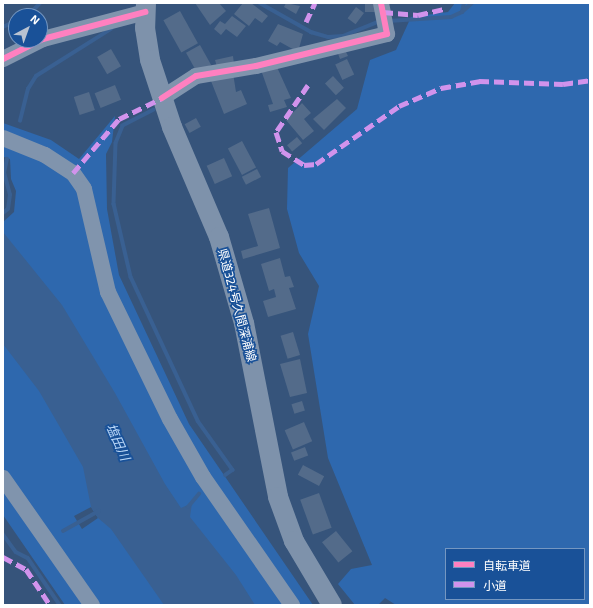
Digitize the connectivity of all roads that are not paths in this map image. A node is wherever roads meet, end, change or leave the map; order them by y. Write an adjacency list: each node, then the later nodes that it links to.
1 (146, 7): 3 (street); 4 (main road, 県道324号久間深浦線)
2 (383, 15): 4 (street)
3 (3, 59)
4 (162, 98): 9 (main road, 県道324号久間深浦線)
5 (3, 138): 8 (street)
6 (3, 478): 7 (street)
7 (92, 605)
8 (292, 605)
9 (332, 605)

